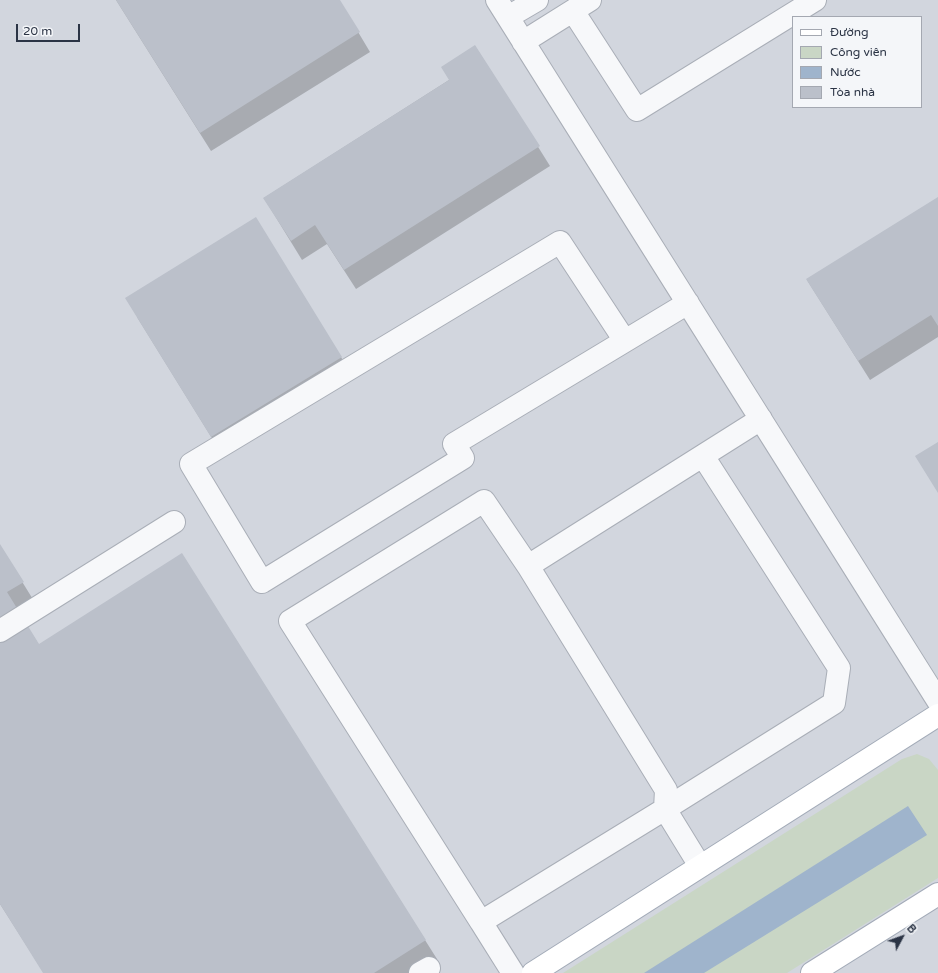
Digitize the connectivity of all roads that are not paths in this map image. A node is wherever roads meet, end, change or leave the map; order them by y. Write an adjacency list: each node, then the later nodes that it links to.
1 (537, 0): 4 (street)
2 (815, 0): 3 (street)
3 (582, 5): 5 (street)
4 (503, 9): 5 (street)
5 (523, 42): 6 (street)
6 (688, 303): 7 (street); 8 (street)
7 (625, 341): 7 (street)
8 (761, 419): 9 (street); 13 (street)
9 (703, 456): 11 (street); 15 (street)
10 (174, 522): 12 (street)
11 (528, 566): 15 (street); 18 (street)
12 (0, 631)
13 (938, 701)
14 (938, 715): 16 (main road)
15 (665, 809): 16 (street); 18 (street)
16 (700, 866): 20 (main road)
17 (938, 894): 21 (main road)
18 (481, 922): 19 (street)
19 (512, 973)
20 (533, 973)
21 (812, 973)

